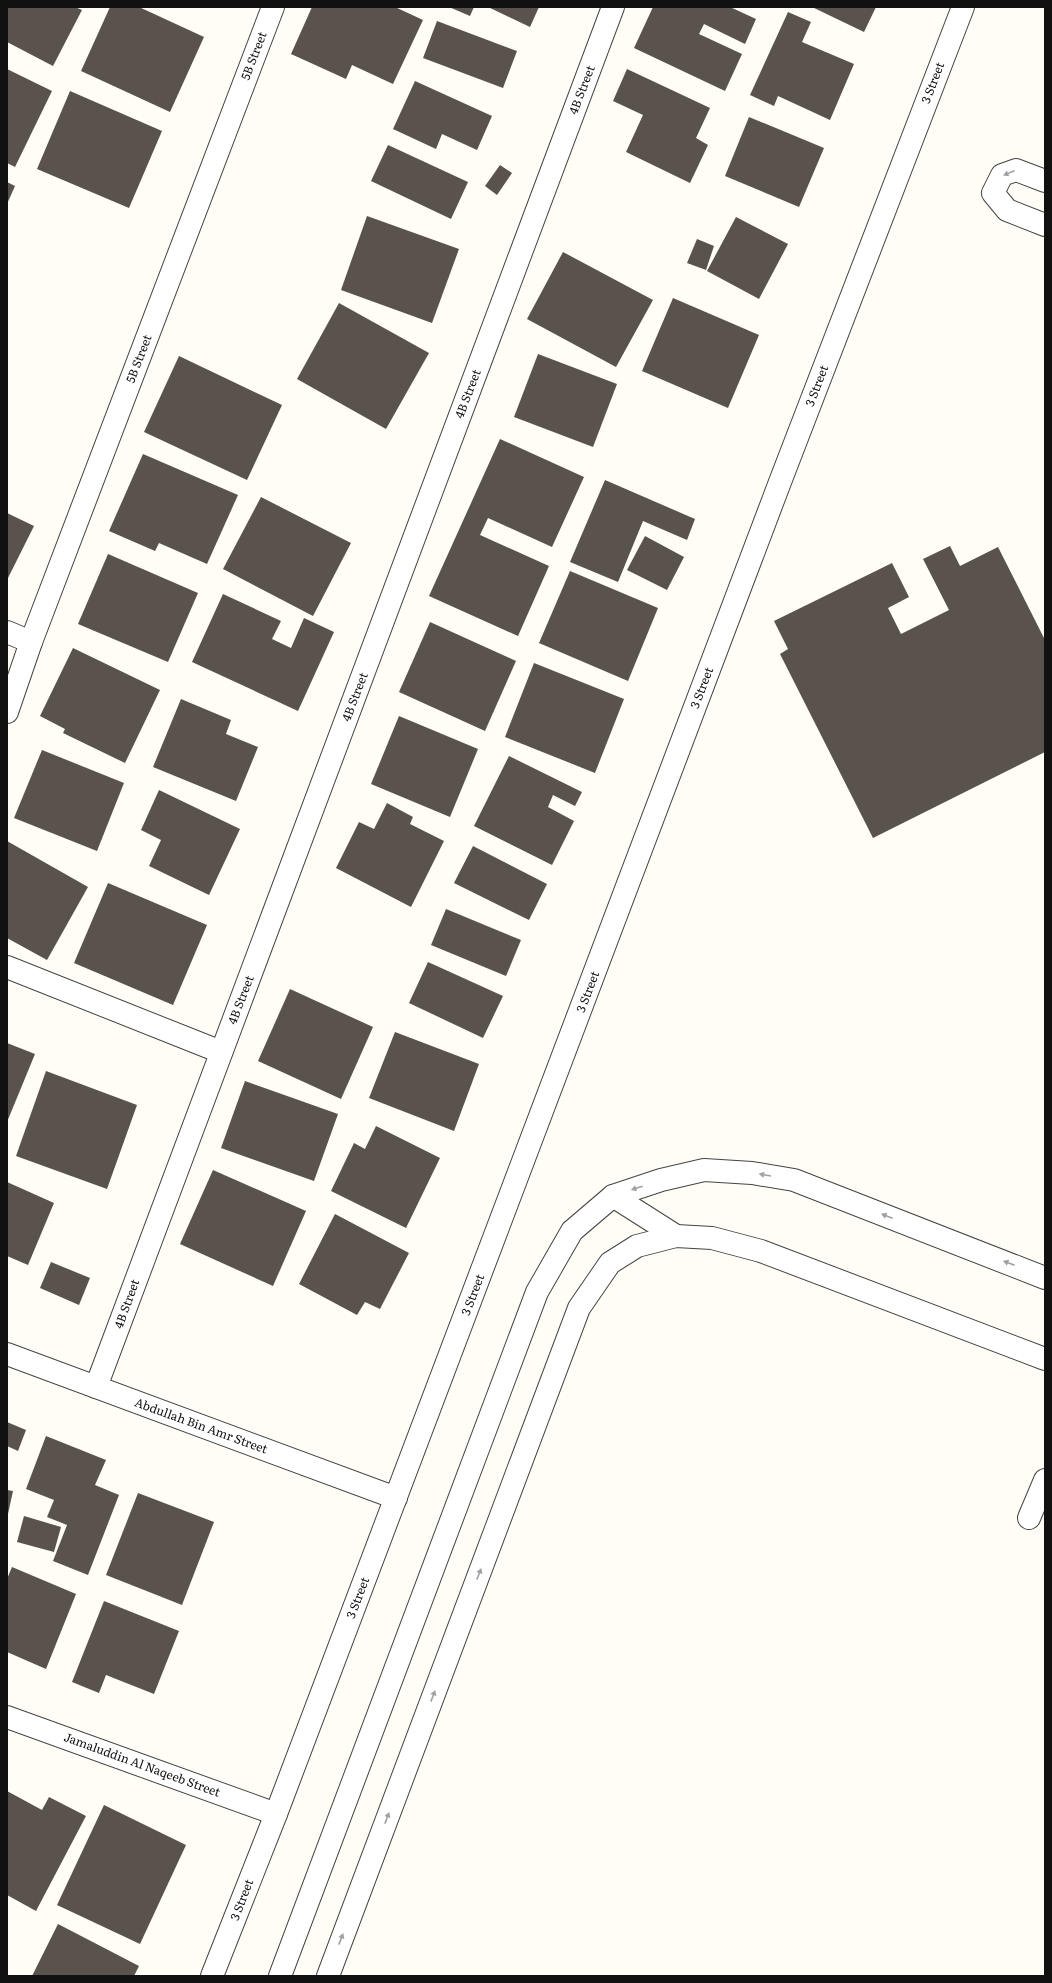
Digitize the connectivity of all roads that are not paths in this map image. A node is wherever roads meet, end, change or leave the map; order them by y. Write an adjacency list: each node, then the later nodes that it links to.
1 (273, 7): 7 (street, 5B Street)
2 (613, 7): 10 (street, 4B Street)
3 (963, 7): 18 (street, 3 Street)
4 (1045, 181): 5 (street, one-way to 5)
5 (1045, 225)
6 (7, 632): 7 (street)
7 (31, 642): 8 (street, 5B Street)
8 (7, 712)
9 (7, 967): 10 (street)
10 (222, 1052): 16 (street, 4B Street)
11 (613, 1196): 12 (street); 13 (street, one-way to 11); 23 (street)
12 (676, 1236): 15 (street); 24 (street, one-way to 12)
13 (1045, 1278)
14 (7, 1354): 16 (street, Abdullah Bin Amr Street)
15 (1045, 1359)
16 (96, 1387): 18 (street, Abdullah Bin Amr Street)
17 (1045, 1480): 19 (street)
18 (396, 1498): 21 (street, 3 Street)
19 (1029, 1518)
20 (7, 1717): 21 (street, Jamaluddin Al Naqeeb Street)
21 (276, 1814): 22 (street, 3 Street)
22 (212, 1976)
23 (280, 1976)
24 (328, 1976)

